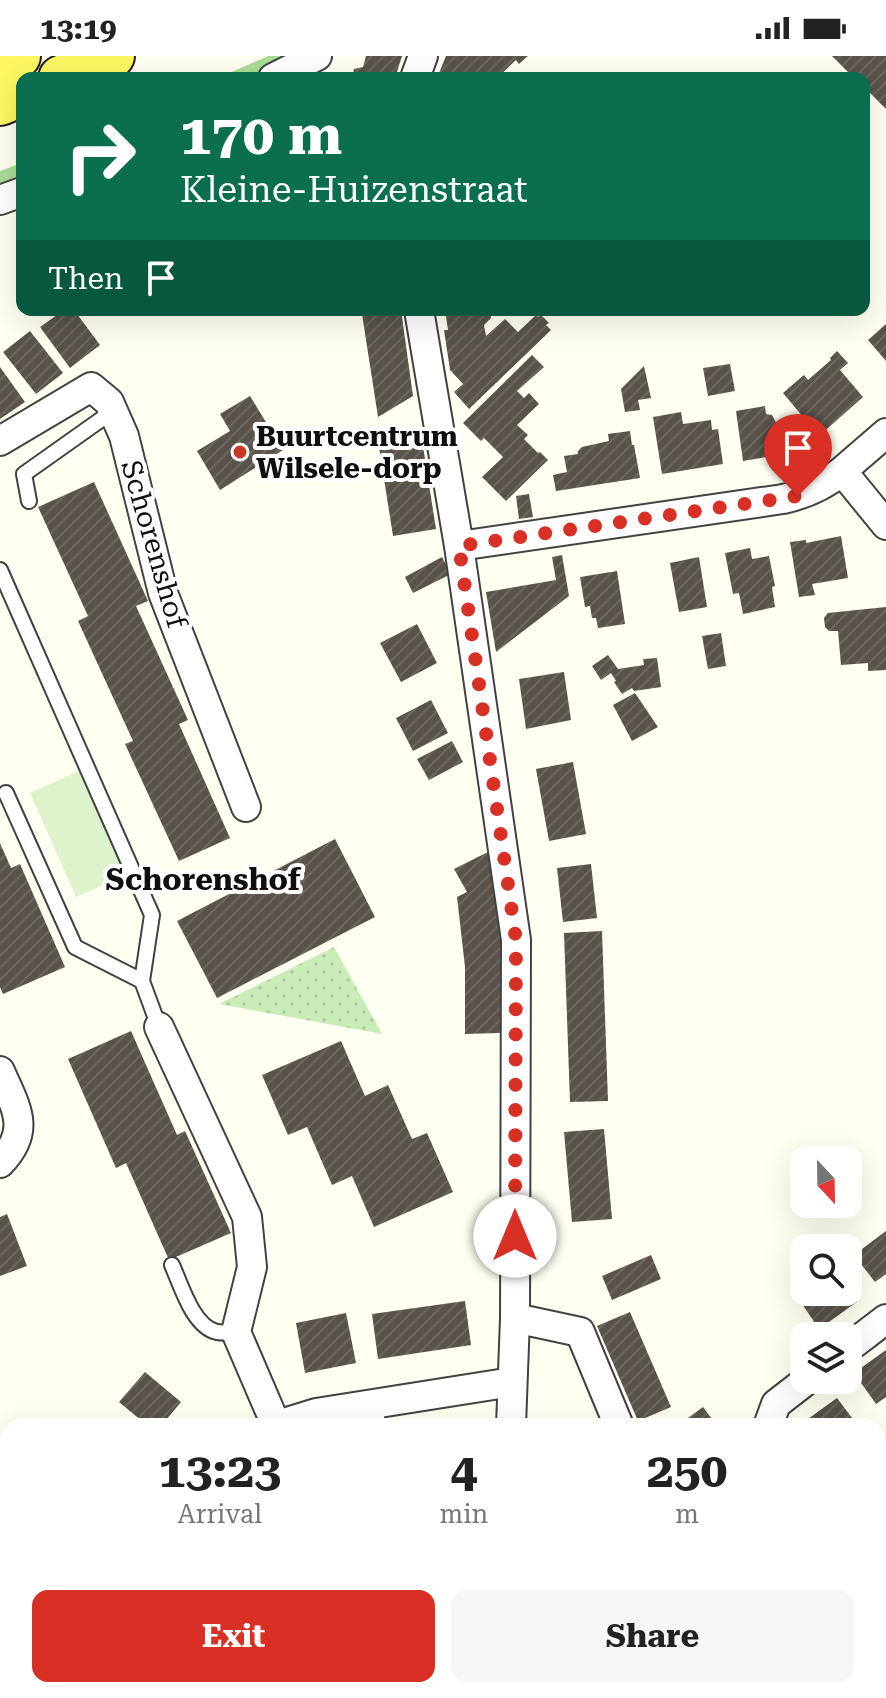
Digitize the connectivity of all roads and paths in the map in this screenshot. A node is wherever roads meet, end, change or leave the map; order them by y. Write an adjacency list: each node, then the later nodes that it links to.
1 (18, 56): 4 (main road)
2 (112, 56): 5 (main road)
3 (317, 56): 6 (street)
4 (0, 63)
5 (75, 72)
6 (285, 72)
7 (420, 316): 14 (street)
8 (113, 411): 10 (street); 12 (lane); 17 (street, Schorenshof)
9 (886, 433): 11 (street)
10 (0, 441)
11 (842, 471): 13 (street); 14 (street)
12 (29, 501)
13 (886, 525)
14 (459, 546): 23 (street)
15 (0, 570): 18 (lane)
16 (6, 793): 18 (lane)
17 (246, 807)
18 (142, 981): 19 (lane)
19 (159, 1027): 25 (street)
20 (0, 1071): 21 (street)
21 (0, 1163)
22 (172, 1265): 25 (lane)
23 (515, 1318): 27 (street); 33 (street)
24 (886, 1319): 26 (street)
25 (236, 1332): 30 (street)
26 (862, 1337)
27 (512, 1382): 29 (street); 32 (street)
28 (790, 1393): 34 (street)
29 (377, 1415): 31 (street)
30 (272, 1418)
31 (299, 1418)
32 (511, 1418)
33 (616, 1418)
34 (771, 1418)

